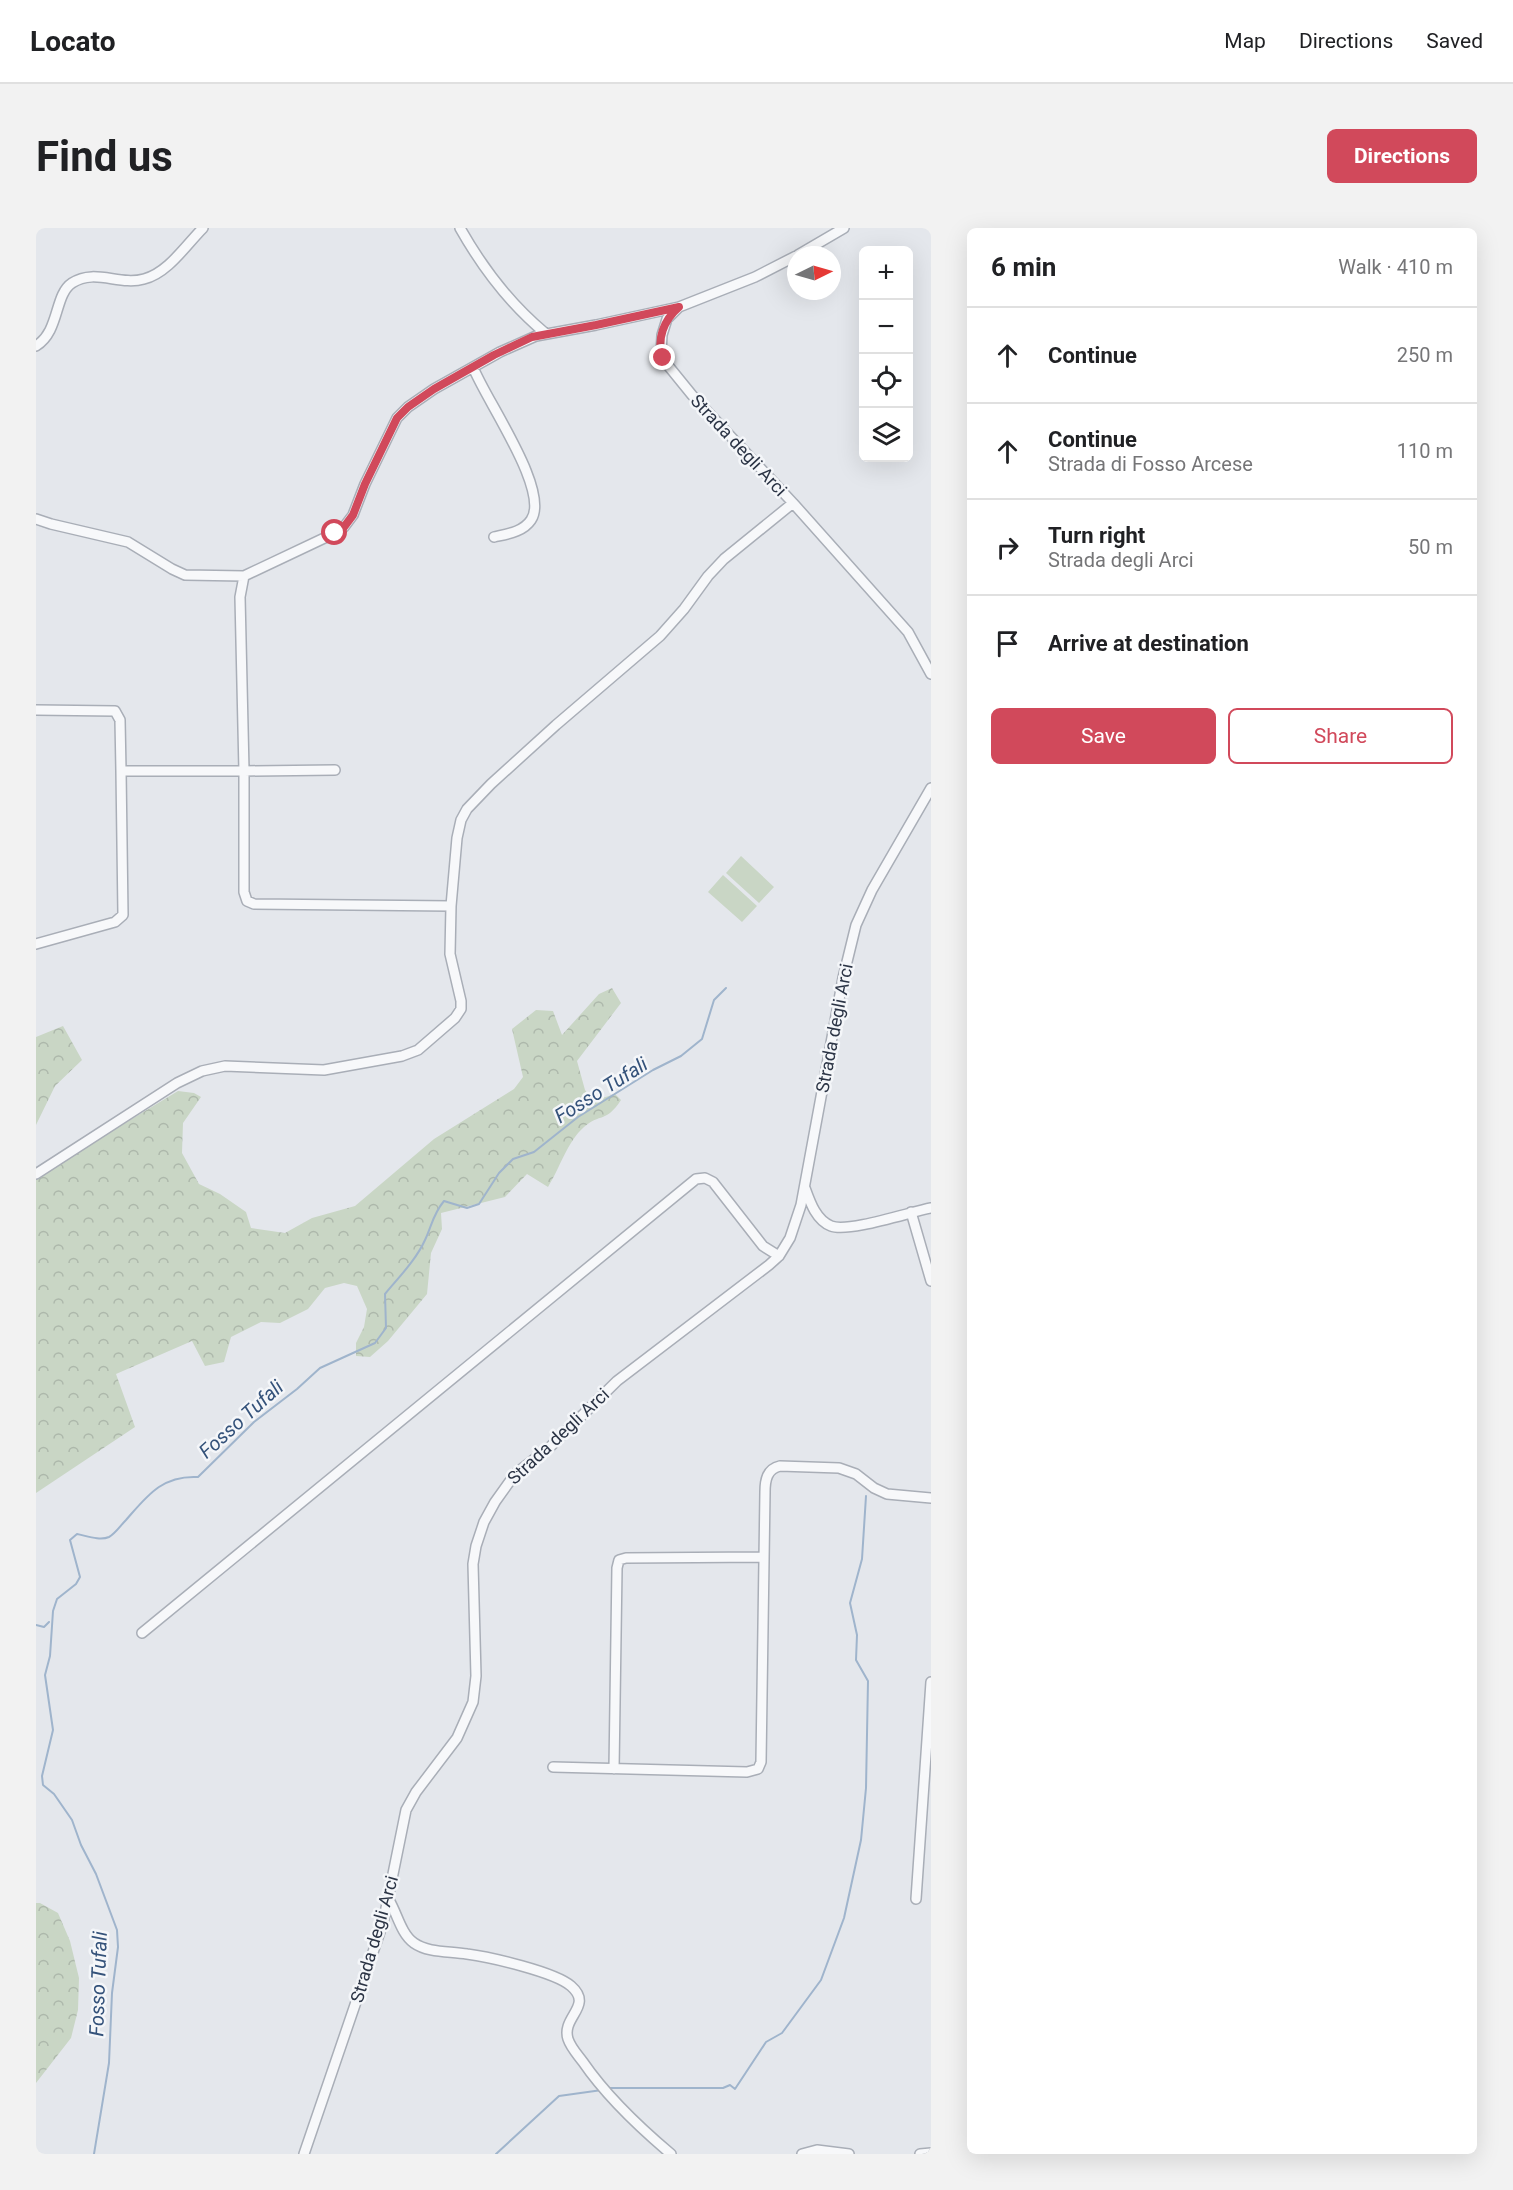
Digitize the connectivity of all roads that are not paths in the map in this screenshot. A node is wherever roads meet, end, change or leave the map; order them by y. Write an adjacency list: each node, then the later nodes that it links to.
1 (203, 228): 8 (street)
2 (460, 228): 7 (street)
3 (844, 228): 4 (street)
4 (814, 246)
5 (787, 261): 6 (street)
6 (679, 307): 7 (street); 10 (street, Strada degli Arci)
7 (545, 333): 9 (street)
8 (36, 346)
9 (473, 367): 12 (street); 13 (street)
10 (794, 503): 14 (street, Strada degli Arci); 20 (street)
11 (36, 519): 13 (street)
12 (494, 537)
13 (244, 576): 18 (street)
14 (931, 674)
15 (36, 710): 17 (street)
16 (335, 770): 18 (street)
17 (121, 771): 18 (street); 21 (street)
18 (244, 771): 20 (street)
19 (931, 788): 23 (street, Strada degli Arci)
20 (451, 906): 22 (street)
21 (36, 944)
22 (36, 1174)
23 (805, 1188): 25 (street); 26 (street, Strada degli Arci)
24 (931, 1208): 25 (street)
25 (911, 1212): 27 (street)
26 (779, 1257): 30 (street); 35 (street, Strada degli Arci)
27 (931, 1281)
28 (931, 1498): 29 (street)
29 (764, 1557): 33 (street); 33 (street)
30 (142, 1633)
31 (931, 1682): 34 (street)
32 (554, 1767): 33 (street)
33 (614, 1769)
34 (915, 1899)
35 (389, 1900): 37 (street, Strada degli Arci); 38 (street)
36 (931, 2153): 41 (street)
37 (304, 2154)
38 (671, 2154)
39 (801, 2154): 40 (street)
40 (849, 2154)
41 (920, 2154)

